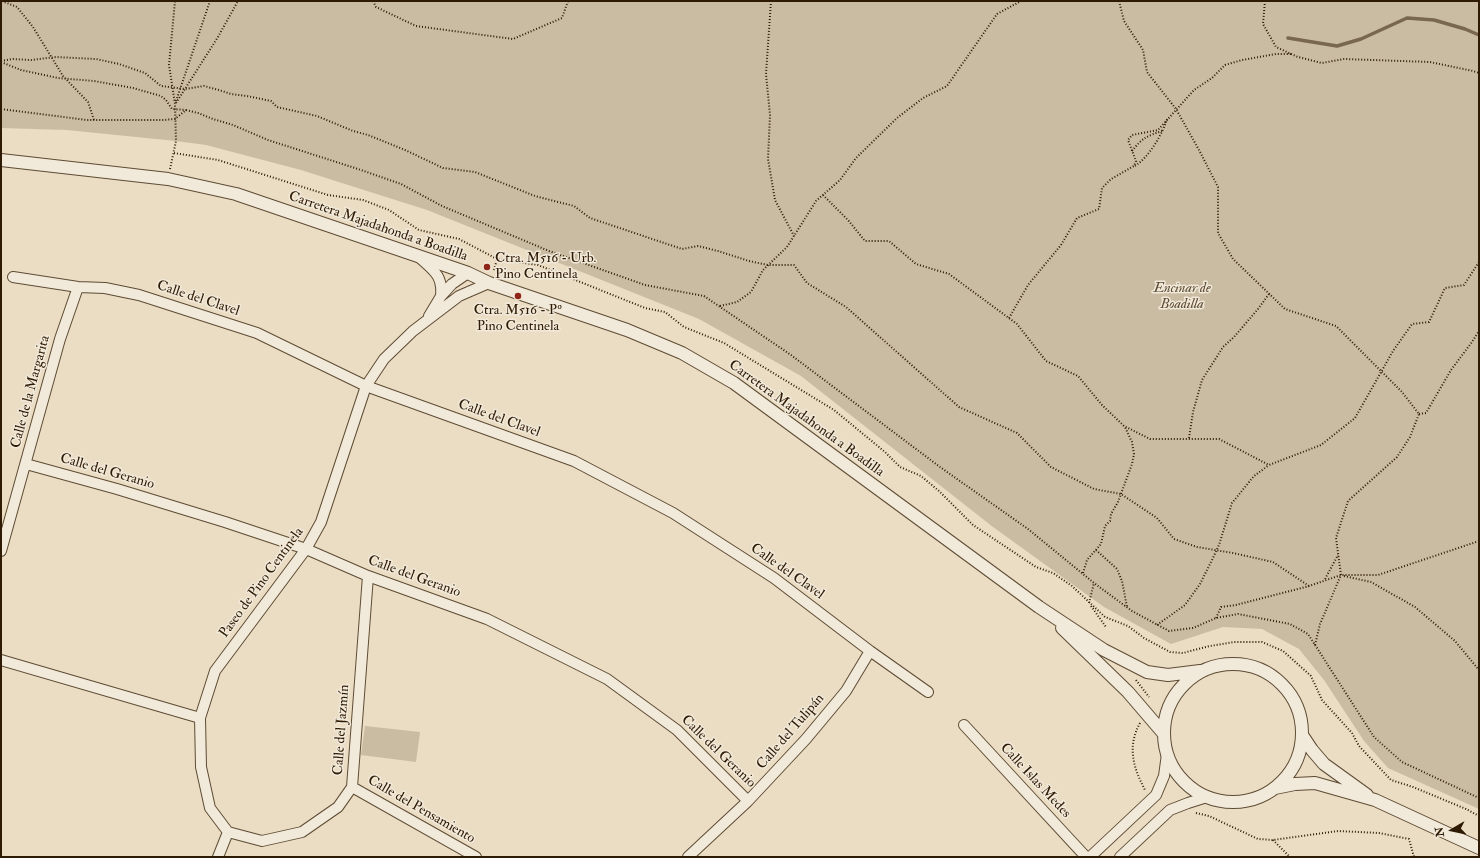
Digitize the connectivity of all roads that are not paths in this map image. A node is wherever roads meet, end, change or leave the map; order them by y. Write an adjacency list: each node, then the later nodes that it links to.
1 (1, 160): 2 (street, Carretera Majadahonda a Boadilla)
2 (417, 255): 3 (street, Carretera Majadahonda a Boadilla); 7 (street)
3 (468, 273): 5 (street, Carretera Majadahonda a Boadilla); 7 (street)
4 (13, 276): 6 (street, Calle del Clavel)
5 (489, 283): 8 (street); 14 (street, Carretera Majadahonda a Boadilla)
6 (78, 287): 9 (street, Calle del Clavel); 10 (street, Calle de la Margarita)
7 (441, 296): 8 (street)
8 (426, 321): 9 (street, Paseo de Pino Centinela)
9 (366, 386): 11 (street, Paseo de Pino Centinela); 15 (street, Calle del Clavel)
10 (26, 464): 11 (street, Calle del Geranio); 12 (street, Calle de la Margarita)
11 (306, 549): 13 (street, Calle del Geranio); 19 (street, Paseo de Pino Centinela)
12 (1, 551)
13 (368, 576): 24 (street, Calle del Jazmín); 28 (street, Calle del Geranio)
14 (1039, 607): 17 (street, Carretera Majadahonda a Boadilla); 21 (street, Carretera Majadahonda a Boadilla)
15 (870, 651): 18 (street, Calle del Clavel); 28 (street, Calle del Tulipán)
16 (1, 660): 19 (street)
17 (1200, 671): 21 (street); 22 (street)
18 (928, 692)
19 (200, 718): 29 (street, Paseo de Pino Centinela)
20 (964, 725): 34 (street, Calle Islas Medes)
21 (1164, 734): 23 (street)
22 (1302, 735): 25 (street); 27 (street)
23 (1167, 754): 26 (street); 35 (street)
24 (352, 787): 29 (street, Calle del Jazmín); 32 (street, Calle del Pensamiento)
25 (1275, 788): 26 (street); 27 (street)
26 (1207, 797): 36 (street)
27 (1375, 800): 30 (street)
28 (748, 801): 33 (street, Calle del Tulipán)
29 (228, 832): 31 (street)
30 (1479, 848)
31 (218, 857)
32 (476, 857)
33 (688, 857)
34 (1086, 857)
35 (1090, 857)
36 (1120, 857)

